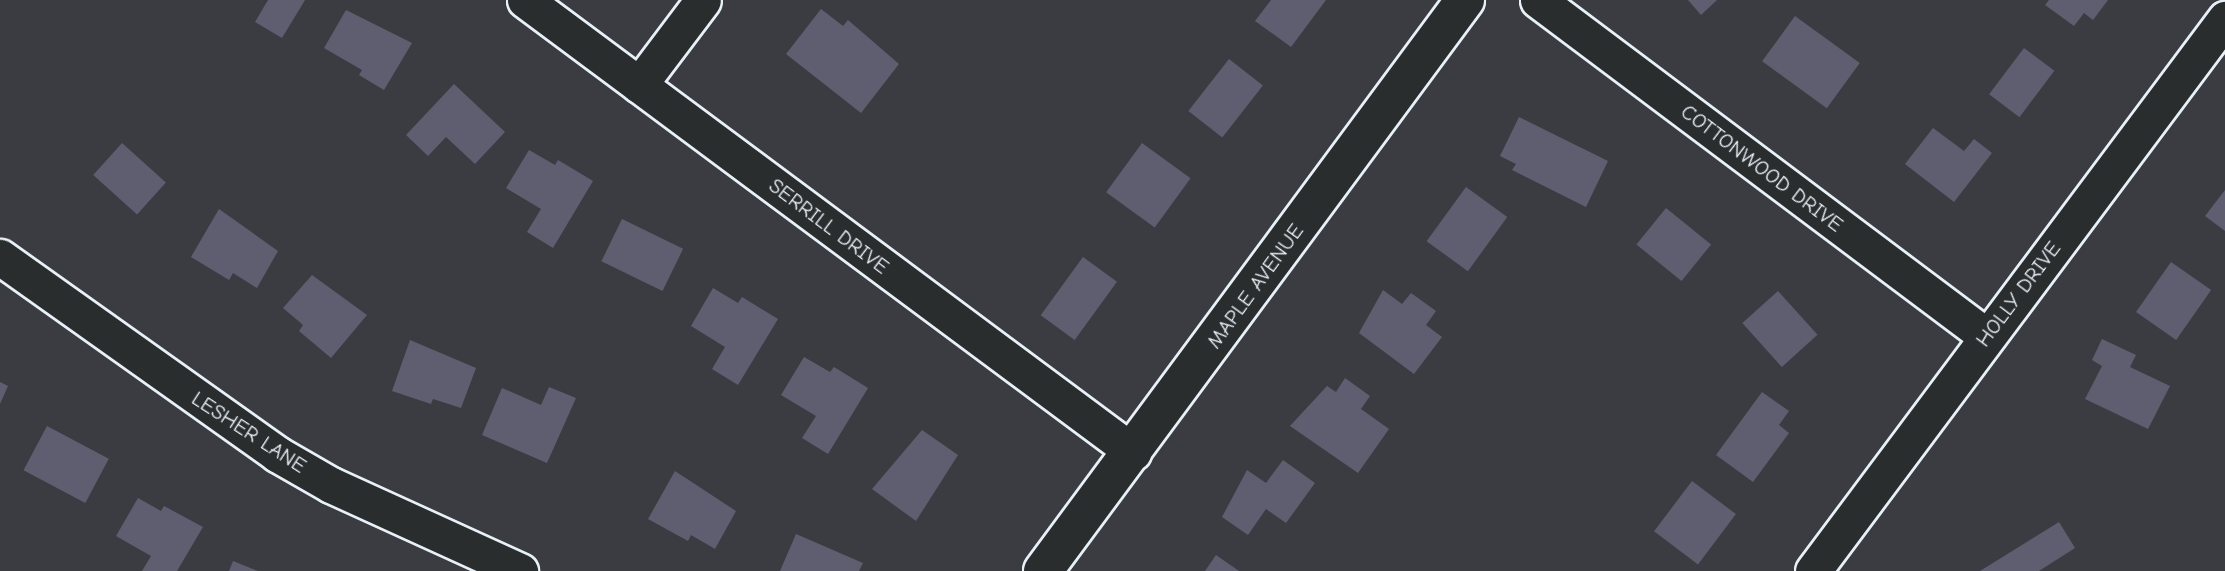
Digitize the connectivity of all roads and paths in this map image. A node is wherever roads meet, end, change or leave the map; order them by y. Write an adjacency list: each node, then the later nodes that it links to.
1 (525, 0): 6 (street, SERRILL DRIVE)
2 (703, 0): 6 (street)
3 (1465, 0): 9 (street, MAPLE AVENUE)
4 (1538, 0): 8 (street, COTTONWOOD DRIVE)
5 (2225, 19): 8 (street, HOLLY DRIVE)
6 (639, 85): 9 (street, SERRILL DRIVE)
7 (0, 257): 10 (street, LESHER LANE)
8 (1986, 336): 12 (street, HOLLY DRIVE)
9 (1133, 452): 11 (street, MAPLE AVENUE)
10 (520, 571)
11 (1043, 571)
12 (1813, 571)

